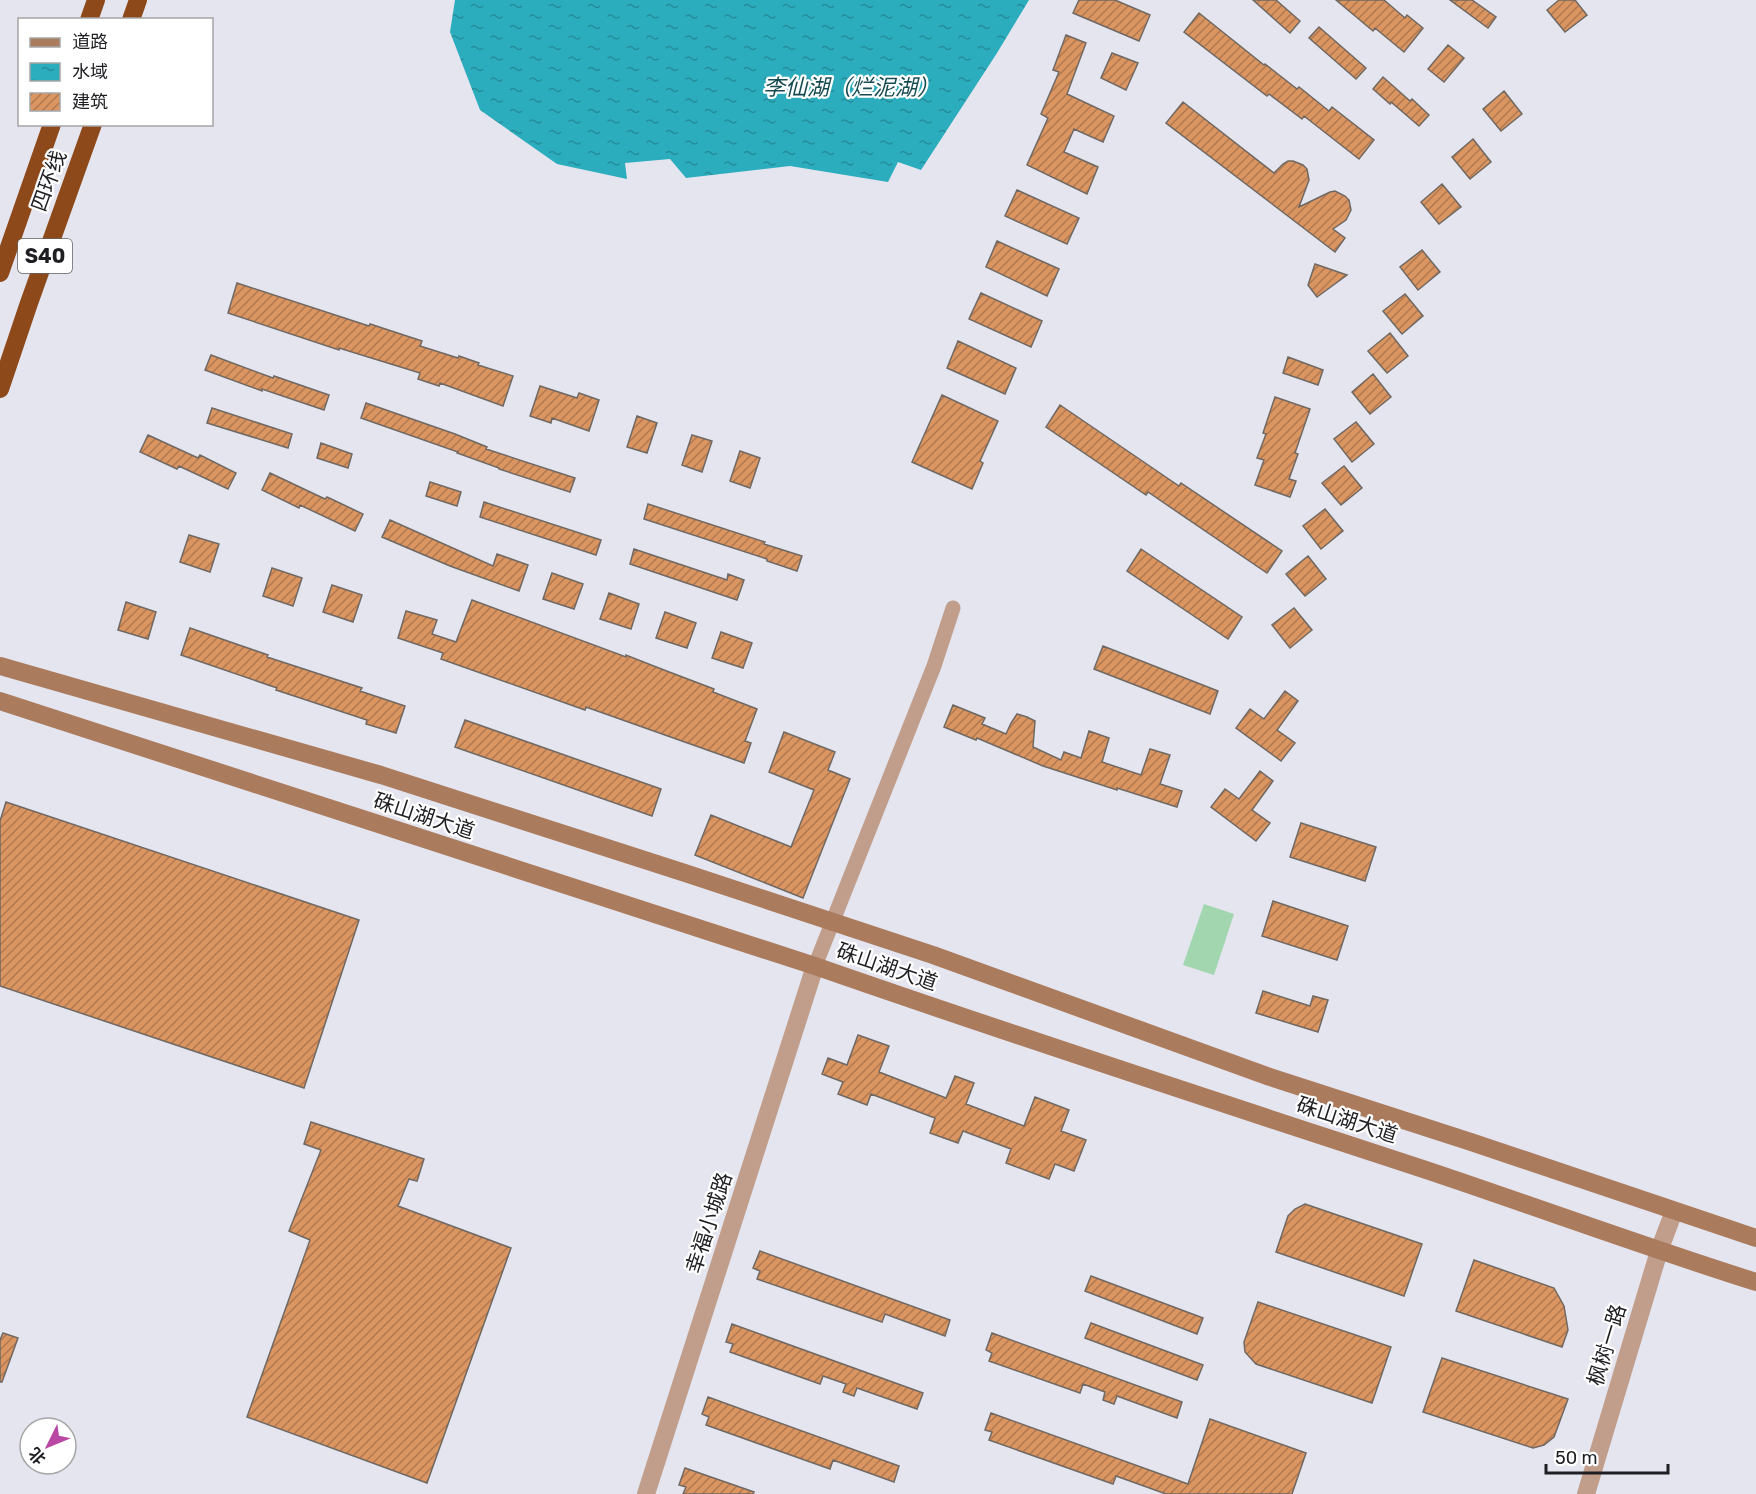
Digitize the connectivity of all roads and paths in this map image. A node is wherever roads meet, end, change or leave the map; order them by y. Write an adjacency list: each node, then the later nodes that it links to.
1 (96, 0): 4 (highway)
2 (129, 0): 5 (main road)
3 (138, 0): 6 (highway)
4 (90, 18)
5 (123, 18)
6 (132, 18)
7 (51, 126): 10 (highway, 四环线 / S40)
8 (84, 126): 11 (main road)
9 (92, 126): 12 (highway, 四环线 / S40)
10 (0, 273)
11 (0, 367)
12 (0, 389)
13 (953, 608): 16 (street)
14 (0, 666): 16 (main road, 硃山湖大道)
15 (0, 701): 17 (main road, 硃山湖大道)
16 (832, 922): 17 (street); 18 (main road, 硃山湖大道)
17 (815, 966): 20 (main road, 硃山湖大道); 22 (street, 幸福小城路)
18 (1674, 1211): 19 (main road, 硃山湖大道); 20 (street, 枫树一路)
19 (1756, 1238)
20 (1659, 1251): 21 (main road, 硃山湖大道); 23 (street, 枫树一路)
21 (1756, 1282)
22 (646, 1494)
23 (1586, 1494)

